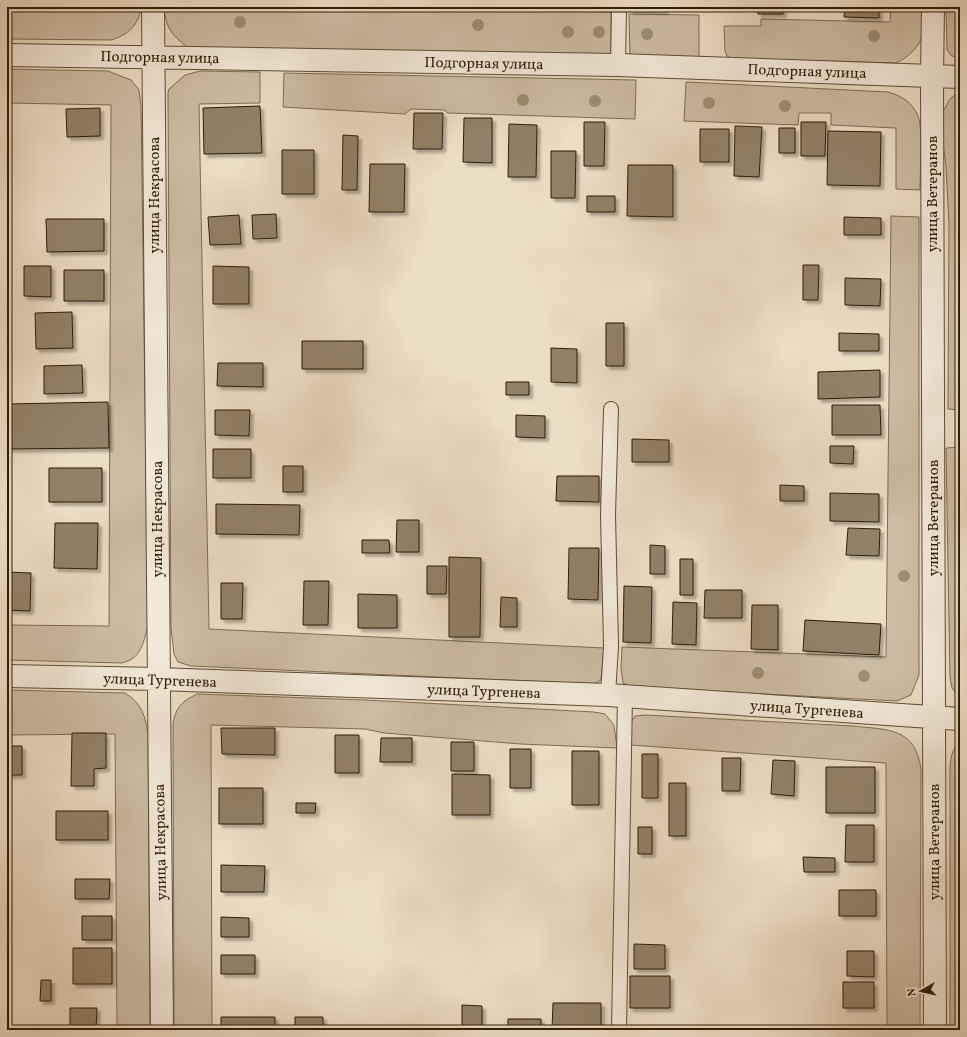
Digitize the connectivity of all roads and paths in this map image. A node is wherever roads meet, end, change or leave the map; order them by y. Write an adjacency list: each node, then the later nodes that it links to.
1 (153, 7): 5 (street, улица Некрасова)
2 (619, 7): 6 (lane)
3 (933, 7): 7 (street, улица Ветеранов)
4 (7, 55): 5 (street, Подгорная улица)
5 (153, 57): 6 (street, Подгорная улица); 11 (street, улица Некрасова)
6 (618, 65): 7 (street, Подгорная улица)
7 (932, 76): 8 (street, Подгорная улица); 13 (street, улица Ветеранов)
8 (960, 77)
9 (611, 409): 12 (lane)
10 (7, 676): 11 (street, улица Тургенева)
11 (158, 679): 12 (street, улица Тургенева); 15 (street, улица Некрасова)
12 (617, 695): 13 (street, улица Тургенева); 16 (lane)
13 (934, 718): 14 (street, улица Тургенева); 17 (street, улица Ветеранов)
14 (960, 719)
15 (162, 1030)
16 (619, 1030)
17 (935, 1030)

